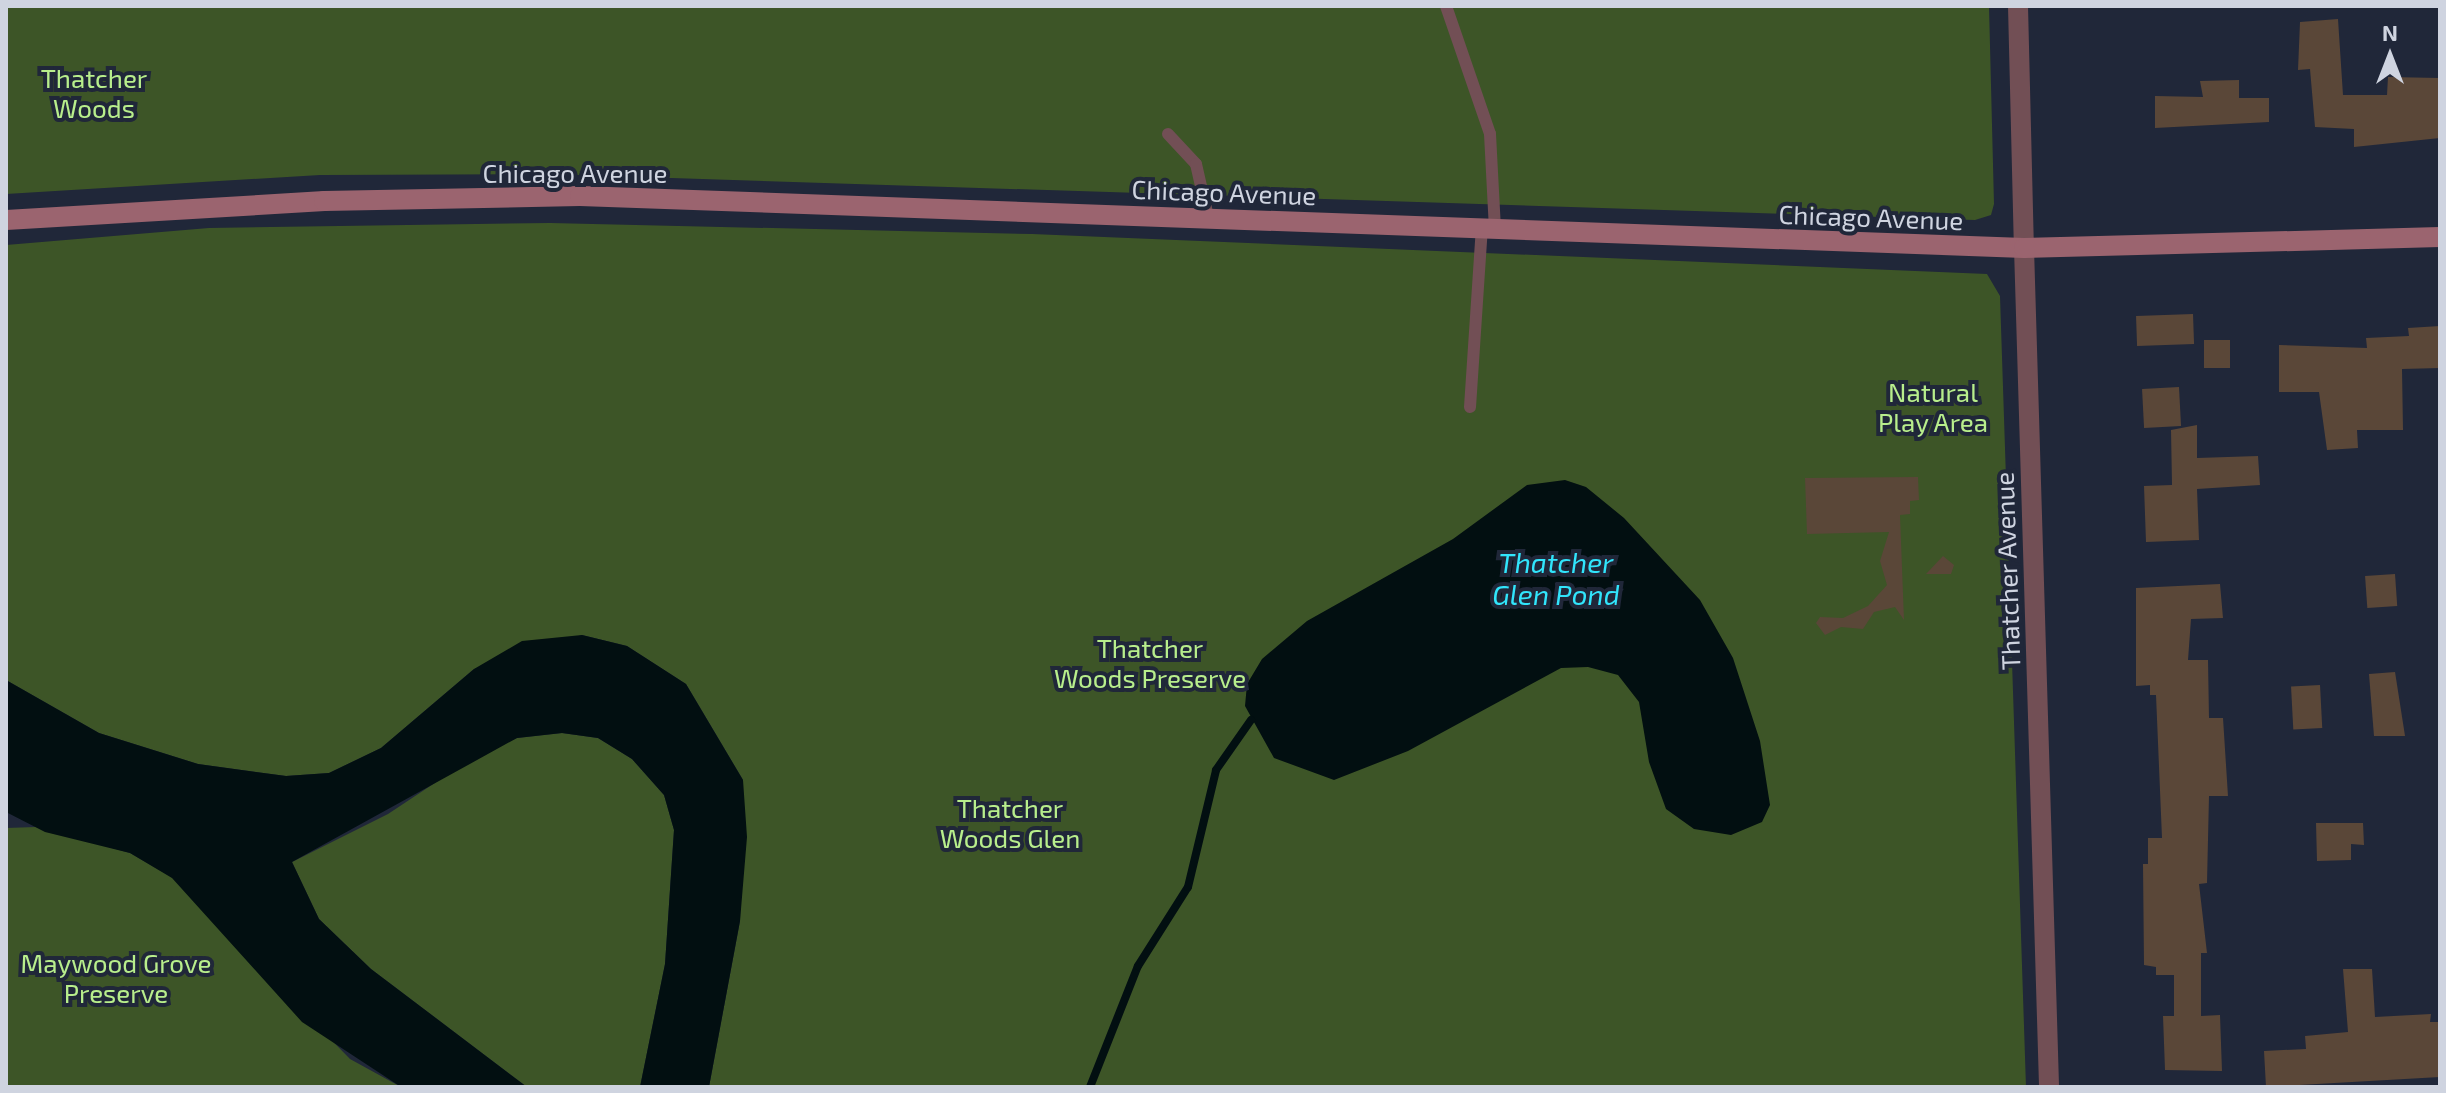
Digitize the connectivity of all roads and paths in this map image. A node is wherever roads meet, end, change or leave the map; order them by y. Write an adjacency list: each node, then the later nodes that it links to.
1 (1446, 6): 6 (lane)
2 (2018, 6): 8 (street, Thatcher Avenue)
3 (1168, 134): 4 (lane)
4 (1208, 217): 5 (main road, Chicago Avenue); 6 (main road, Chicago Avenue)
5 (6, 220)
6 (1488, 228): 8 (main road, Chicago Avenue); 9 (lane)
7 (2440, 237): 8 (main road, Chicago Avenue)
8 (2024, 248): 10 (street, Thatcher Avenue)
9 (1470, 407)
10 (2049, 1087)

